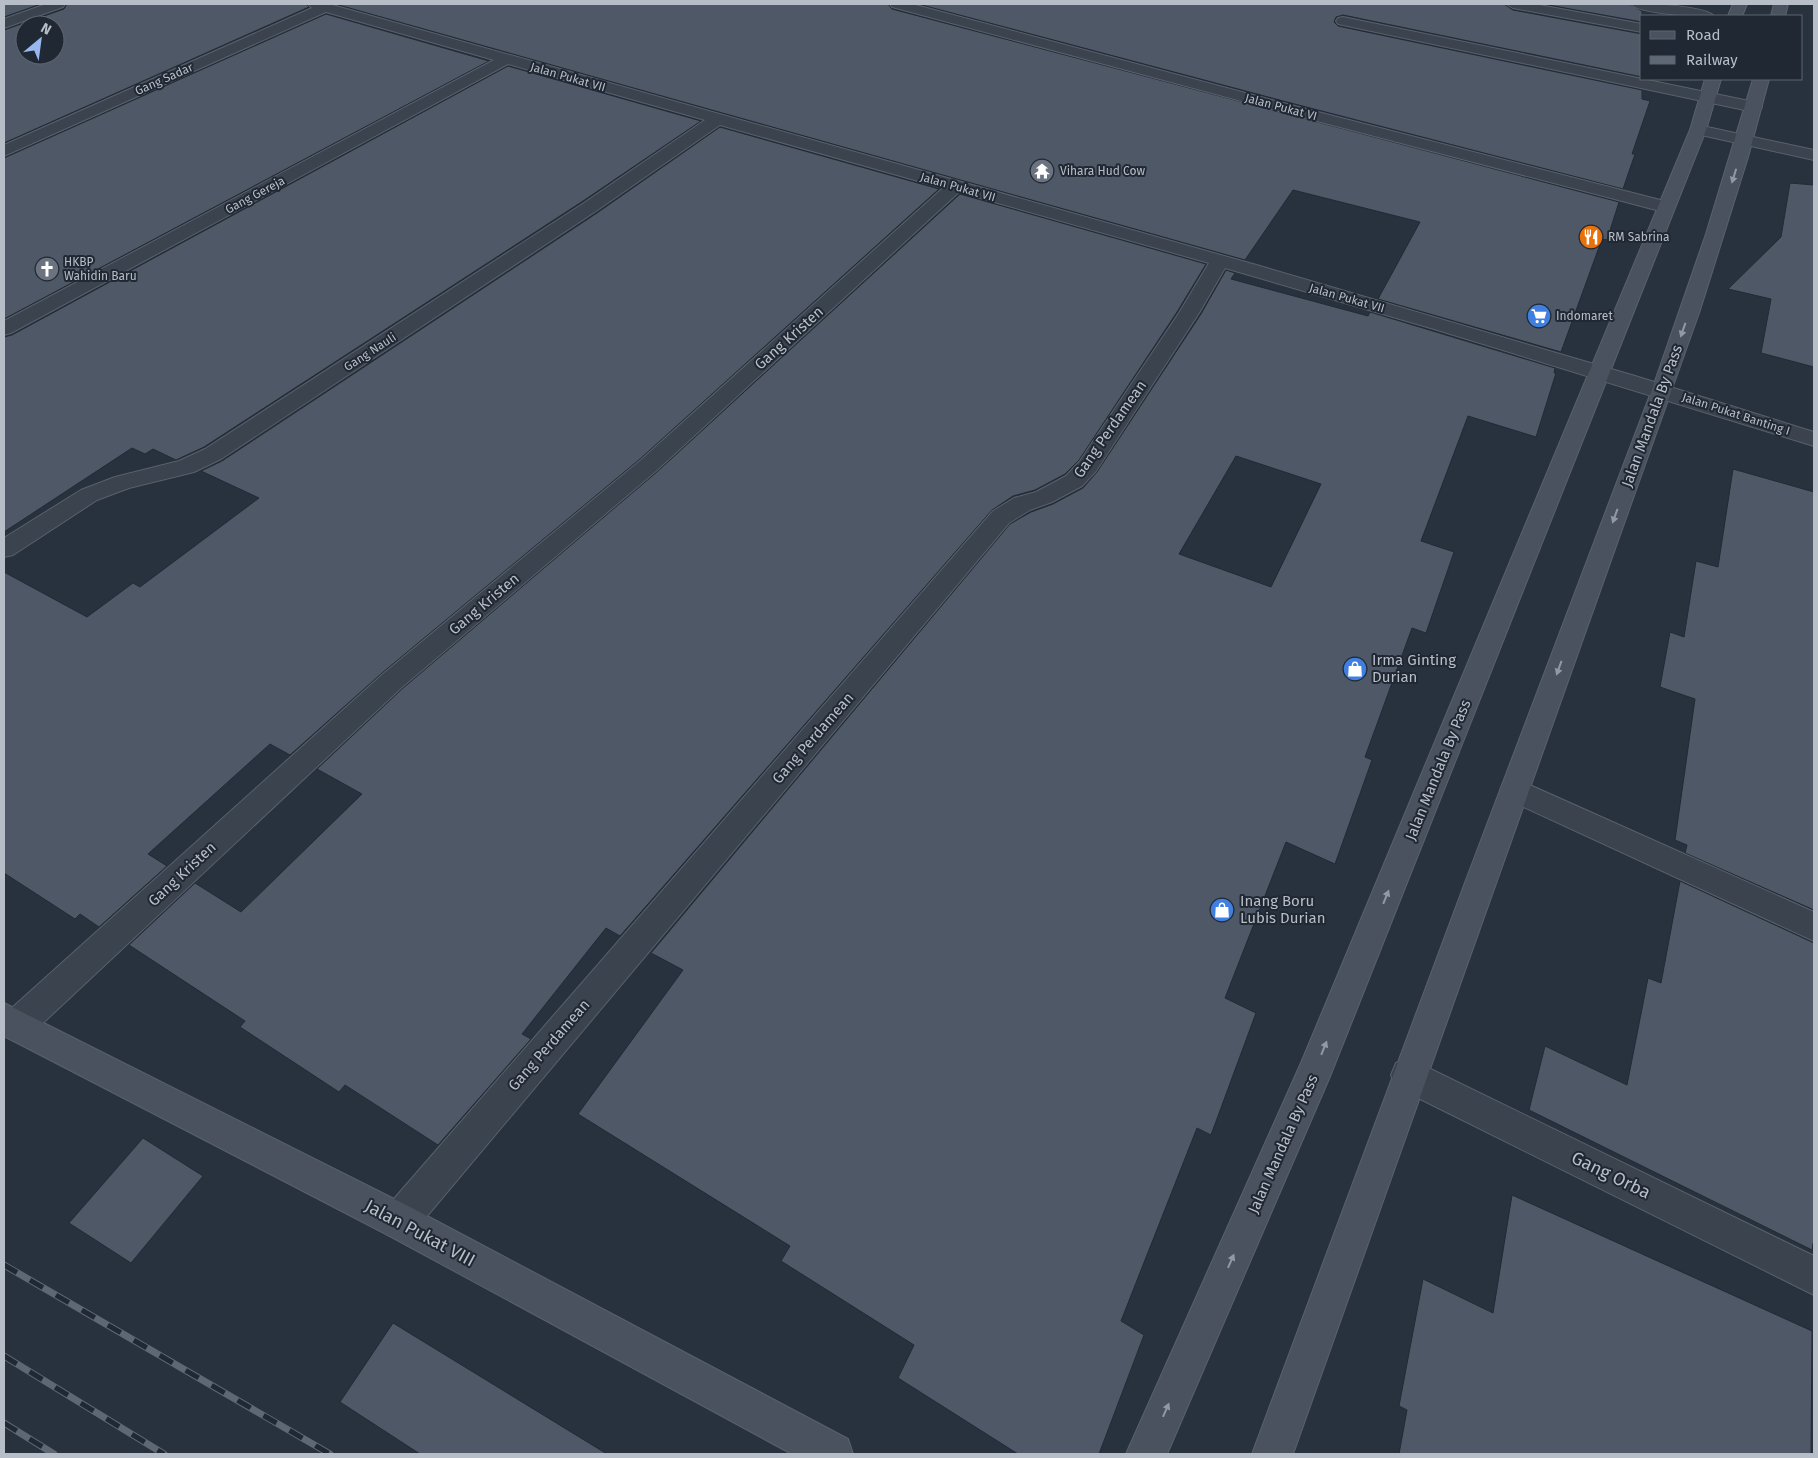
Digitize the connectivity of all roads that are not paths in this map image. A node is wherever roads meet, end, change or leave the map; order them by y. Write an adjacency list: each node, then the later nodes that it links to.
1 (58, 4): 8 (street)
2 (898, 4): 22 (street, Jalan Pukat VI)
3 (1513, 4): 9 (street)
4 (1638, 4): 6 (street)
5 (320, 5): 10 (street, Jalan Pukat VII); 19 (street, Gang Sadar)
6 (1701, 15)
7 (1343, 21): 11 (street)
8 (4, 24)
9 (1640, 28)
10 (507, 60): 16 (street, Jalan Pukat VII); 24 (street, Gang Gereja)
11 (1640, 75)
12 (1666, 80): 14 (street)
13 (1761, 80): 15 (street, Jalan Mandala By Pass)
14 (1710, 88): 15 (street); 17 (street, Jalan Mandala By Pass)
15 (1754, 107): 18 (street, Jalan Mandala By Pass)
16 (718, 119): 21 (street, Jalan Pukat VII); 28 (street, Gang Nauli)
17 (1698, 130): 18 (street); 22 (street, Jalan Mandala By Pass)
18 (1745, 141): 20 (street); 26 (street, Jalan Mandala By Pass, one-way to 26)
19 (4, 151)
20 (1814, 154)
21 (955, 186): 23 (street, Jalan Pukat VII); 31 (street, Gang Kristen)
22 (1666, 207): 25 (street, Jalan Mandala By Pass)
23 (1219, 260): 25 (street, Jalan Pukat VII); 33 (street, Gang Perdamean)
24 (4, 329)
25 (1601, 372): 26 (street, Jalan Pukat Banting I); 36 (street, Jalan Mandala By Pass, one-way to 25)
26 (1662, 390): 27 (street, Jalan Pukat Banting I); 29 (street, Jalan Mandala By Pass, one-way to 29)
27 (1814, 439)
28 (4, 549)
29 (1514, 790): 30 (street); 32 (street, Jalan Mandala By Pass)
30 (1814, 928)
31 (10, 1022): 33 (street, Jalan Pukat VIII)
32 (1408, 1075): 34 (street, Gang Orba); 37 (street, Jalan Mandala By Pass)
33 (399, 1221): 35 (street, Jalan Pukat VIII)
34 (1814, 1276)
35 (833, 1454)
36 (1146, 1454)
37 (1272, 1454)

